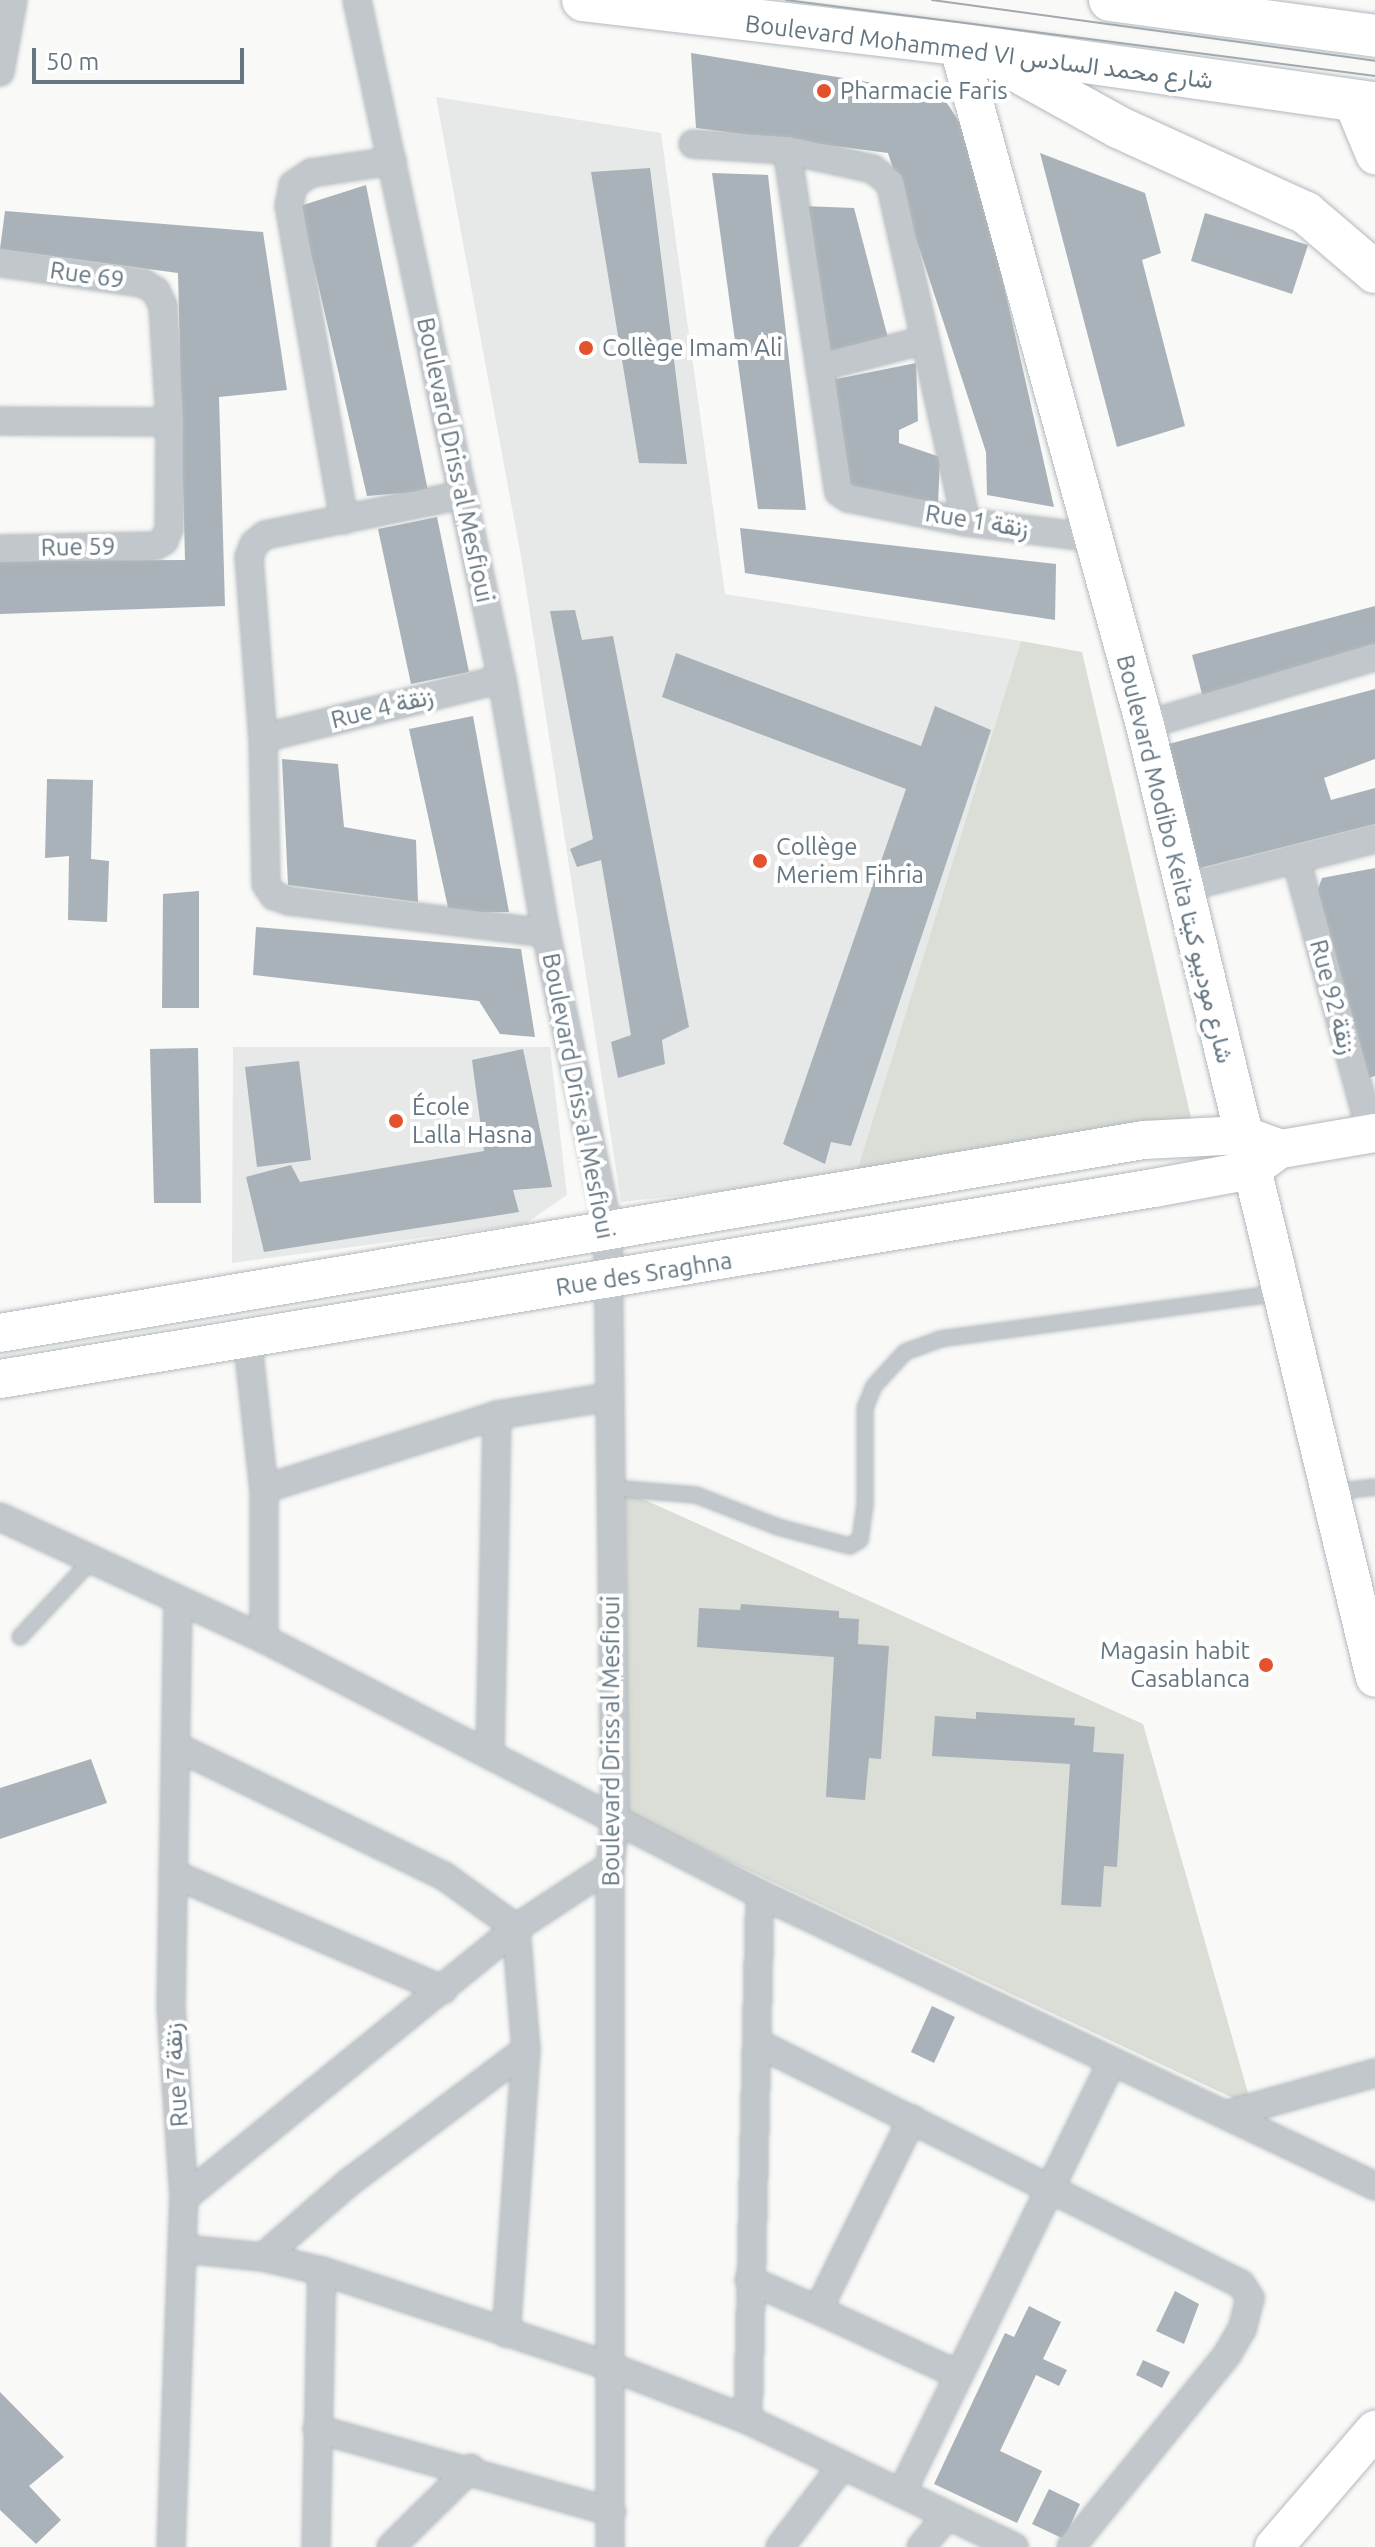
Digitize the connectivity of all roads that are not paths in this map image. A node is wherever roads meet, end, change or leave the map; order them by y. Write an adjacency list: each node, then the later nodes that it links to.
1 (13, 0): 7 (street)
2 (357, 0): 12 (street, Boulevard Driss al Mesfioui)
3 (583, 0): 6 (main road, Boulevard Mohammed VI شارع محمد السادس)
4 (1110, 0): 5 (main road)
5 (1375, 36)
6 (967, 46): 8 (main road, Boulevard Mohammed VI شارع محمد السادس); 14 (main road); 22 (street, Boulevard Modibo Keita شارع موديبو كيتا)
7 (0, 72)
8 (1364, 101): 11 (street)
9 (693, 144): 10 (street)
10 (787, 150): 15 (street); 16 (street)
11 (1375, 155)
12 (392, 161): 19 (street, Boulevard Driss al Mesfioui); 20 (street)
13 (0, 263): 18 (street, Rue 69)
14 (1375, 272)
15 (925, 340): 16 (street); 21 (street)
16 (820, 367): 21 (street, Rue 1 زنقة)
17 (0, 421): 18 (street)
18 (170, 422): 23 (street, Rue 59)
19 (462, 495): 20 (street); 25 (street, Boulevard Driss al Mesfioui)
20 (344, 520): 27 (street)
21 (966, 522): 22 (street, Rue 1 زنقة)
22 (1094, 538): 26 (street, Boulevard Modibo Keita شارع موديبو كيتا)
23 (0, 549)
24 (1375, 657): 26 (street)
25 (502, 679): 27 (street, Rue 4 زنقة); 31 (street, Boulevard Driss al Mesfioui)
26 (1145, 725): 30 (street, Boulevard Modibo Keita شارع موديبو كيتا)
27 (263, 738): 31 (street)
28 (1375, 839): 29 (street)
29 (1296, 859): 30 (street); 32 (street, Rue 92 زنقة)
30 (1183, 888): 33 (street, Boulevard Modibo Keita شارع موديبو كيتا)
31 (546, 933): 34 (street, Boulevard Driss al Mesfioui)
32 (1373, 1134): 33 (street, Rue des Sraghna)
33 (1258, 1151): 34 (street, Rue des Sraghna); 35 (street, Rue des Sraghna); 36 (street, Boulevard Modibo Keita شارع موديبو كيتا)
34 (608, 1227): 35 (street, Boulevard Driss al Mesfioui); 37 (street, Rue des Sraghna)
35 (608, 1280): 38 (street, Rue des Sraghna); 40 (street, Boulevard Driss al Mesfioui)
36 (1282, 1293): 43 (lane); 45 (street, Boulevard Modibo Keita شارع موديبو كيتا)
37 (0, 1333)
38 (247, 1336): 39 (street, Rue des Sraghna); 44 (street)
39 (0, 1379)
40 (610, 1397): 41 (street); 43 (street, Boulevard Driss al Mesfioui)
41 (497, 1415): 44 (street); 53 (street)
42 (1375, 1487): 45 (lane)
43 (612, 1488): 54 (street, Boulevard Driss al Mesfioui)
44 (264, 1489): 50 (street)
45 (1333, 1492): 51 (street, Boulevard Modibo Keita شارع موديبو كيتا)
46 (0, 1517): 47 (street)
47 (90, 1562): 48 (street); 49 (lane)
48 (178, 1602): 50 (street); 52 (street, Rue 7 زنقة)
49 (20, 1637)
50 (264, 1639): 53 (street)
51 (1375, 1678)
52 (177, 1747): 56 (street, Rue 7 زنقة); 58 (street)
53 (490, 1752): 54 (street)
54 (615, 1818): 55 (street, Boulevard Driss al Mesfioui); 57 (street)
55 (610, 1866): 58 (street); 75 (street, Boulevard Driss al Mesfioui)
56 (173, 1874): 59 (street); 68 (street, Rue 7 زنقة)
57 (760, 1894): 60 (street); 62 (street)
58 (516, 1928): 59 (street); 61 (street)
59 (443, 1990): 68 (street)
60 (759, 2044): 65 (street); 72 (street)
61 (526, 2050): 70 (street); 74 (street)
62 (1112, 2062): 64 (street); 67 (street)
63 (1375, 2073): 64 (street)
64 (1228, 2114): 66 (street)
65 (912, 2119): 67 (street); 73 (street)
66 (1375, 2186)
67 (1047, 2189): 76 (street); 92 (street)
68 (184, 2198): 69 (street, Rue 7 زنقة)
69 (184, 2249): 70 (street); 85 (street, Rue 7 زنقة)
70 (263, 2257): 71 (street)
71 (322, 2271): 74 (street); 78 (street)
72 (749, 2280): 73 (street); 77 (street)
73 (818, 2310): 76 (street)
74 (506, 2333): 75 (street)
75 (609, 2366): 77 (street); 83 (street, Boulevard Driss al Mesfioui)
76 (959, 2375): 82 (street)
77 (748, 2420): 80 (street)
78 (317, 2429): 81 (street); 86 (street)
79 (1375, 2430): 93 (street)
80 (843, 2465): 82 (street); 89 (street)
81 (471, 2468): 83 (street); 87 (street)
82 (902, 2492): 84 (street)
83 (612, 2512): 88 (street, Boulevard Driss al Mesfioui)
84 (947, 2516): 90 (street); 91 (street)
85 (171, 2547)
86 (316, 2547)
87 (391, 2547)
88 (610, 2547)
89 (780, 2547)
90 (921, 2547)
91 (1014, 2547)
92 (1071, 2547)
93 (1274, 2547)

